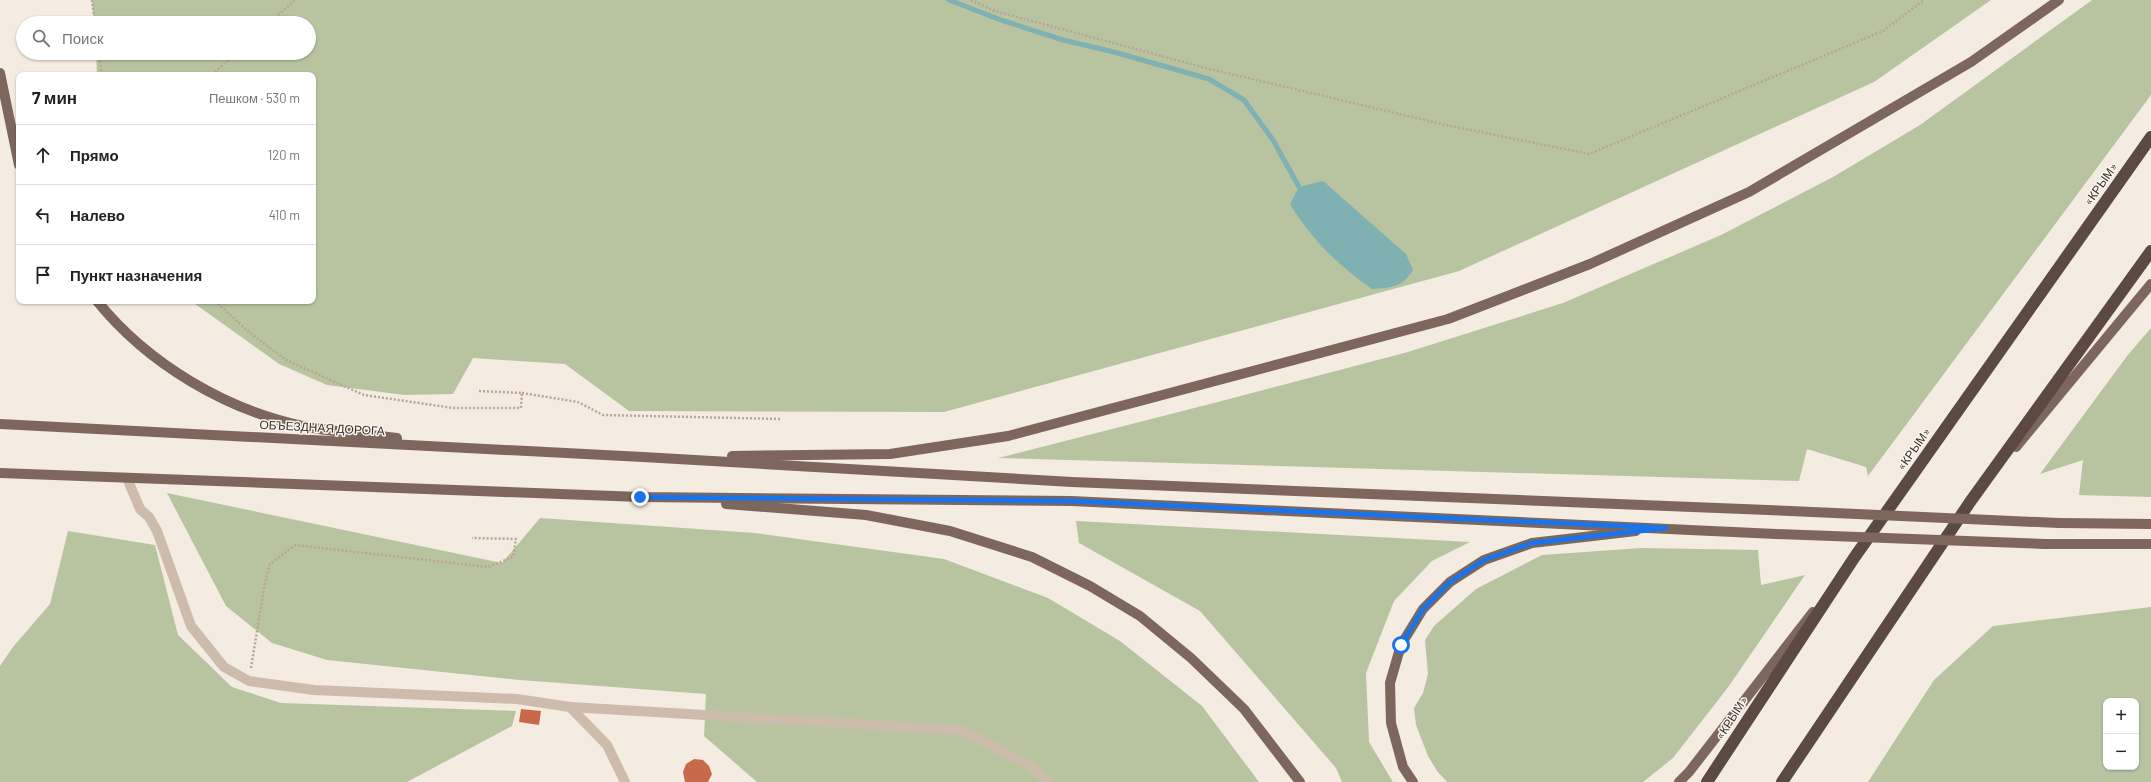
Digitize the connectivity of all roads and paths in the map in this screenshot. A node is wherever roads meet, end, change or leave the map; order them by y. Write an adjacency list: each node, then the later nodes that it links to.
1 (92, 0): 6 (path)
2 (295, 0): 7 (path)
3 (971, 0): 4 (path)
4 (1924, 0)
5 (2059, 0): 24 (main road)
6 (94, 16)
7 (277, 16)
8 (100, 60): 10 (path)
9 (228, 60): 11 (path)
10 (102, 72)
11 (215, 72)
12 (0, 73): 14 (main road)
13 (2151, 137): 33 (highway, «КРЫМ»)
14 (16, 150)
15 (2151, 251): 28 (highway)
16 (2151, 284): 28 (main road)
17 (99, 304): 23 (main road)
18 (218, 304): 20 (path)
19 (479, 391): 20 (path)
20 (522, 393): 21 (path)
21 (781, 418)
22 (0, 424): 23 (main road, ОБЪЕЗДНАЯ ДОРОГА)
23 (472, 448): 24 (main road, ОБЪЕЗДНАЯ ДОРОГА)
24 (643, 456): 29 (main road, bridge)
25 (0, 473): 26 (main road)
26 (128, 478): 27 (main road); 34 (lane)
27 (640, 497): 30 (main road); 38 (main road)
28 (1970, 502): 42 (highway)
29 (2151, 524)
30 (1666, 528): 32 (main road, bridge); 39 (main road)
31 (472, 538): 34 (path)
32 (2151, 544)
33 (1854, 558): 40 (main road); 41 (highway, «КРЫМ»)
34 (248, 681): 35 (lane)
35 (570, 707): 36 (lane); 37 (lane)
36 (625, 782)
37 (1048, 782)
38 (1300, 782)
39 (1413, 782)
40 (1679, 782)
41 (1707, 782)
42 (1782, 782)

